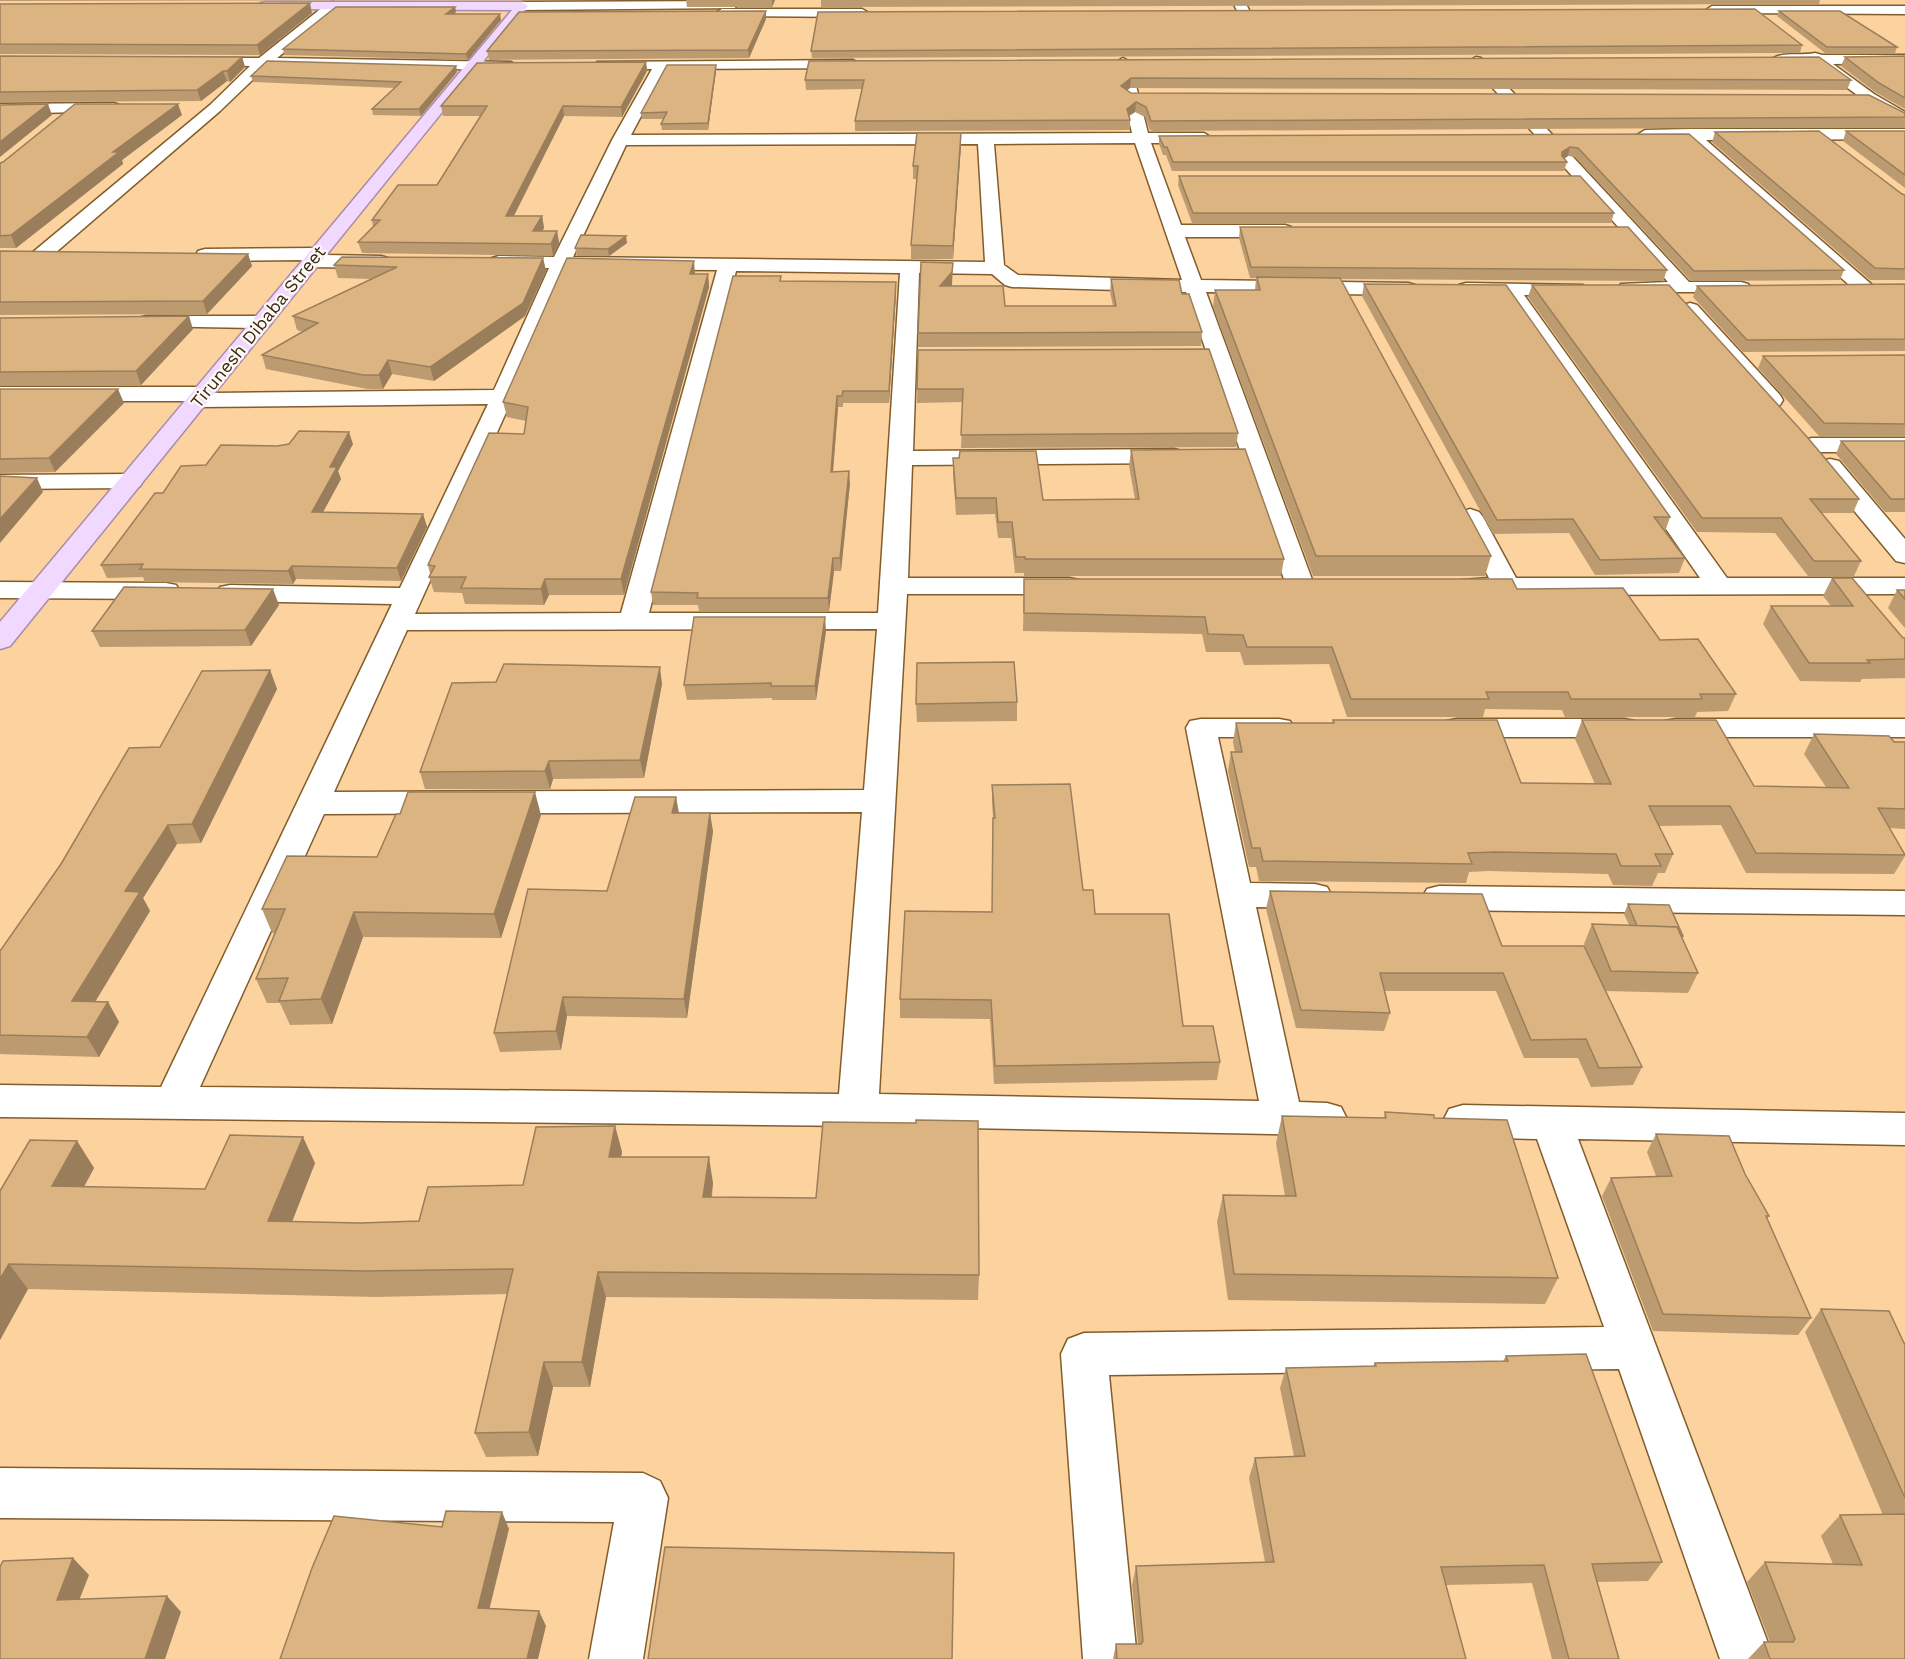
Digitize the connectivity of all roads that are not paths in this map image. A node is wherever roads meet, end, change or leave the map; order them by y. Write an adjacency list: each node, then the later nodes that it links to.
1 (1905, 3): 2 (street)
2 (1771, 4): 6 (street); 6 (street); 9 (street)
3 (826, 6): 4 (street); 5 (street)
4 (521, 7): 8 (main road); 22 (main road, Tirunesh Dibaba Street)
5 (872, 9)
6 (1755, 9): 10 (street)
7 (253, 10): 8 (main road)
8 (329, 10): 16 (street)
9 (1905, 10)
10 (1773, 24)
11 (1800, 45): 12 (street)
12 (1818, 59): 13 (street); 14 (street); 28 (street)
13 (1905, 59)
14 (1759, 60)
15 (184, 61): 16 (street)
16 (264, 61): 22 (street); 32 (street)
17 (1499, 61): 25 (street)
18 (1123, 62): 43 (street)
19 (862, 64): 21 (street)
20 (590, 65): 21 (street)
21 (661, 65): 46 (street)
22 (473, 66): 23 (street); 58 (main road, Tirunesh Dibaba Street)
23 (532, 66)
24 (1484, 96): 25 (street)
25 (1508, 96): 26 (street); 42 (street)
26 (1531, 96)
27 (1846, 97): 28 (street)
28 (1869, 97): 34 (street)
29 (75, 108): 30 (street); 33 (street); 35 (street)
30 (133, 108)
31 (191, 108): 32 (street)
32 (215, 108): 57 (street)
33 (0, 109)
34 (1905, 118)
35 (56, 123)
36 (1690, 134): 37 (street); 39 (street); 72 (street)
37 (1819, 134): 38 (street); 47 (street)
38 (1905, 134)
39 (1634, 135)
40 (1567, 136): 42 (street)
41 (1521, 137): 42 (street)
42 (1545, 137): 49 (street)
43 (1141, 138): 44 (street); 45 (street); 52 (street)
44 (1224, 138)
45 (986, 139): 46 (street); 64 (street)
46 (621, 140): 61 (street)
47 (1845, 153)
48 (1559, 178): 49 (street)
49 (1583, 178): 51 (street)
50 (1607, 230): 51 (street)
51 (1631, 230): 69 (street)
52 (1173, 231): 53 (street); 65 (street)
53 (1302, 231)
54 (74, 255): 57 (street)
55 (190, 255): 58 (street)
56 (20, 256): 57 (street)
57 (40, 256)
58 (314, 258): 59 (street); 79 (main road, Tirunesh Dibaba Street)
59 (395, 262)
60 (478, 262): 61 (street)
61 (561, 263): 62 (street); 86 (street)
62 (728, 264): 63 (street); 107 (street)
63 (910, 266): 64 (street); 90 (street)
64 (994, 268): 65 (street)
65 (1193, 286): 66 (street); 81 (street)
66 (1345, 288): 74 (street); 77 (street)
67 (1591, 288): 76 (street)
68 (1614, 288): 69 (street)
69 (1677, 288): 70 (street); 82 (street)
70 (1756, 288)
71 (1840, 288): 72 (street)
72 (1864, 288): 73 (street)
73 (1884, 288)
74 (1427, 289)
75 (1451, 289): 76 (street)
76 (1510, 289): 99 (street)
77 (1356, 309)
78 (131, 322): 79 (street)
79 (262, 322): 85 (main road, Tirunesh Dibaba Street)
80 (1193, 354): 81 (street)
81 (1217, 354): 95 (street)
82 (1737, 360): 83 (street); 87 (street)
83 (1761, 360)
84 (0, 394): 85 (street)
85 (200, 397): 86 (street); 91 (main road, Tirunesh Dibaba Street)
86 (502, 397): 105 (street)
87 (1799, 430): 88 (street); 94 (street)
88 (1905, 445)
89 (1195, 456): 90 (street)
90 (900, 458): 96 (street)
91 (131, 481): 92 (street); 103 (main road, Tirunesh Dibaba Street)
92 (0, 482)
93 (1457, 494): 102 (street)
94 (1905, 555)
95 (1300, 585)
96 (894, 586): 97 (street); 108 (street)
97 (1097, 586)
98 (1450, 586): 102 (street)
99 (1719, 586): 100 (street); 102 (street)
100 (1852, 586): 101 (street); 106 (street)
101 (1905, 586)
102 (1508, 587)
103 (42, 589): 104 (street); 105 (street); 109 (main road, Tirunesh Dibaba Street)
104 (0, 590)
105 (402, 609): 107 (street); 114 (street)
106 (1874, 613)
107 (633, 621): 108 (street)
108 (891, 621): 113 (street)
109 (0, 640)
110 (1308, 728): 115 (street)
111 (1427, 728): 112 (street)
112 (1905, 728)
113 (879, 801): 114 (street); 121 (street)
114 (313, 802): 120 (street)
115 (1237, 895): 116 (street); 122 (street)
116 (1344, 896)
117 (1404, 897): 118 (street)
118 (1905, 903)
119 (0, 1101): 120 (street)
120 (173, 1103): 121 (street)
121 (858, 1110): 122 (street)
122 (1282, 1118): 123 (street)
123 (1364, 1119)
124 (1423, 1121): 125 (street)
125 (1552, 1123): 126 (street); 127 (street)
126 (1905, 1130)
127 (1634, 1348): 130 (street); 131 (street)
128 (0, 1493): 129 (street)
129 (616, 1659)
130 (1110, 1659)
131 (1747, 1659)

